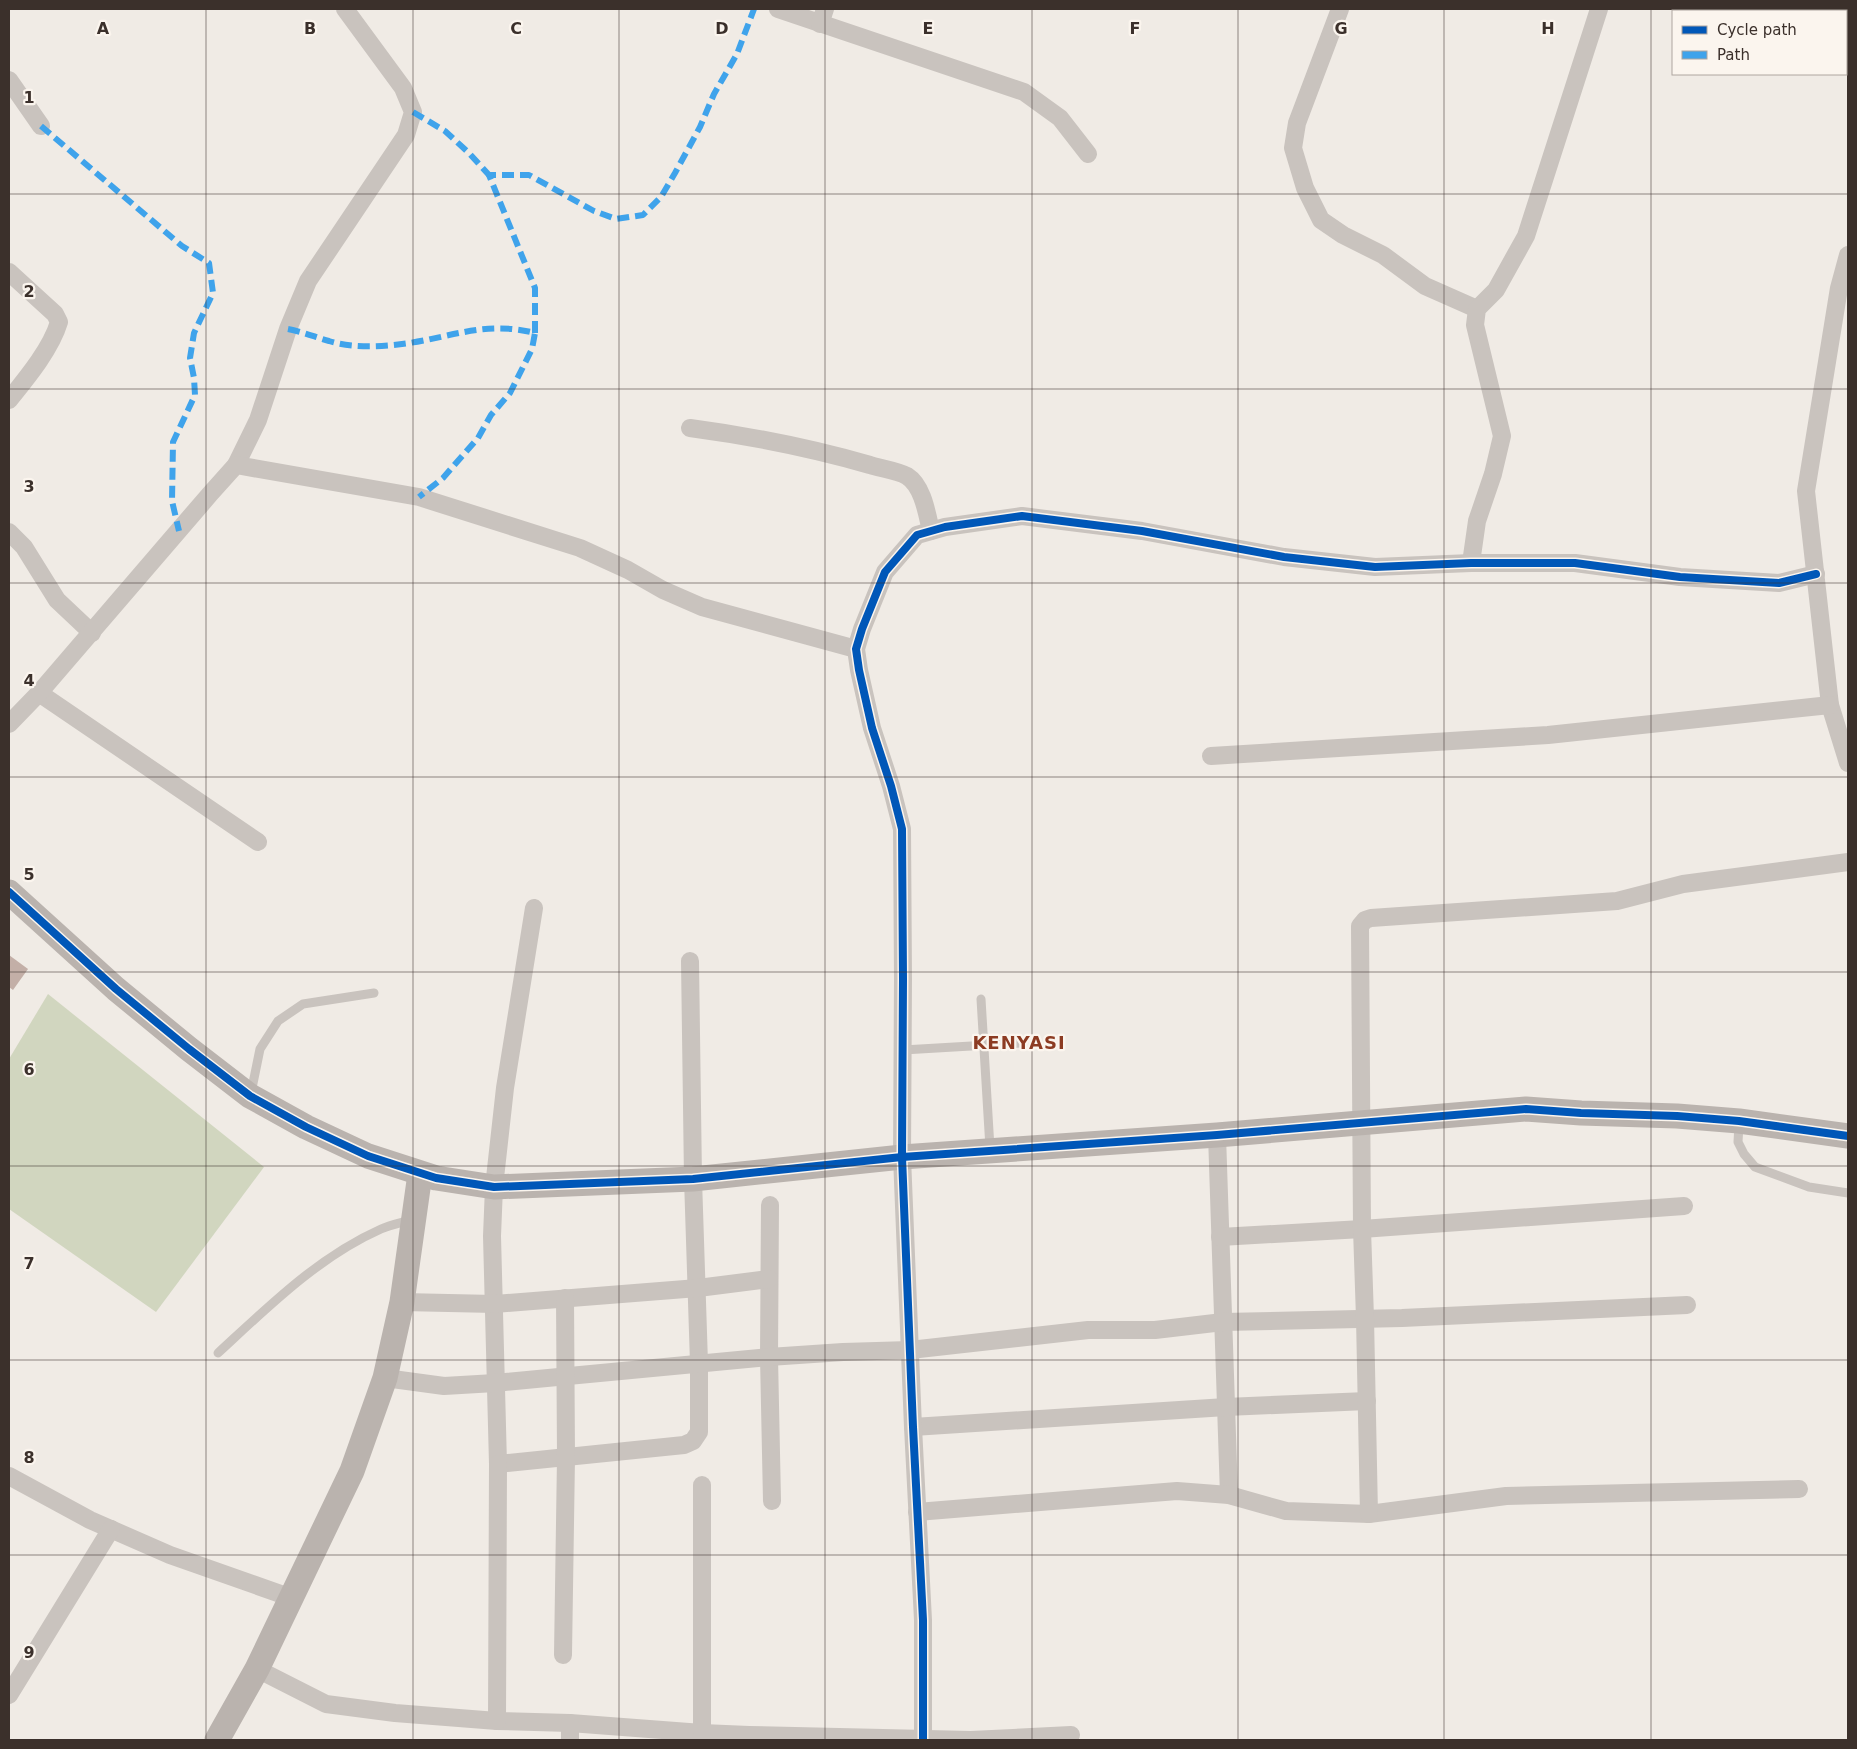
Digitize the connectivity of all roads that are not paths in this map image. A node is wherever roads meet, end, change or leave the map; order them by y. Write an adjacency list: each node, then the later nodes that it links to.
1 (345, 9): 14 (street)
2 (778, 9): 5 (street)
3 (1340, 9): 11 (street)
4 (1599, 9): 11 (street)
5 (822, 16): 8 (street)
6 (9, 80): 7 (street)
7 (42, 126)
8 (1088, 154)
9 (1848, 254): 18 (street)
10 (9, 272): 12 (street)
11 (1477, 309): 17 (street)
12 (9, 400)
13 (690, 428): 15 (street)
14 (236, 465): 19 (street); 20 (street)
15 (930, 531): 17 (street); 20 (street)
16 (9, 532): 19 (street)
17 (1471, 562): 18 (street)
18 (1816, 574): 22 (street)
19 (92, 633): 21 (street)
20 (856, 649): 35 (street)
21 (39, 693): 23 (street); 26 (street)
22 (1830, 705): 24 (street); 25 (street)
23 (9, 724)
24 (1211, 756)
25 (1848, 763)
26 (258, 842)
27 (1848, 862): 38 (street)
28 (9, 892): 36 (street)
29 (534, 908): 45 (street)
30 (690, 960): 44 (street)
31 (374, 993): 36 (lane)
32 (981, 999): 34 (lane)
33 (1022, 1043): 34 (lane)
34 (983, 1046): 35 (lane); 41 (lane)
35 (903, 1050): 42 (street)
36 (250, 1096): 43 (street)
37 (1739, 1121): 38 (street); 40 (street); 46 (lane)
38 (1360, 1122): 39 (street); 50 (street)
39 (1218, 1135): 41 (street); 51 (street)
40 (1848, 1136)
41 (990, 1151): 42 (street)
42 (902, 1157): 44 (street); 60 (street)
43 (420, 1174): 45 (street); 49 (street)
44 (693, 1179): 45 (street); 53 (street)
45 (494, 1187): 56 (street)
46 (1848, 1193)
47 (770, 1205): 52 (street)
48 (1684, 1206): 50 (street)
49 (413, 1220): 55 (street); 61 (lane)
50 (1362, 1230): 51 (street); 58 (street)
51 (1220, 1237): 59 (street)
52 (769, 1279): 53 (street); 62 (street)
53 (698, 1288): 54 (street); 63 (street)
54 (565, 1298): 56 (street); 64 (street)
55 (402, 1302): 56 (street); 65 (street)
56 (495, 1304): 66 (street)
57 (1687, 1305): 58 (street)
58 (1366, 1318): 59 (street); 67 (street)
59 (1224, 1322): 60 (street); 68 (street)
60 (910, 1350): 62 (street); 69 (street)
61 (218, 1353)
62 (769, 1357): 63 (street); 76 (street)
63 (699, 1363): 64 (street); 70 (street)
64 (564, 1377): 66 (street); 70 (street)
65 (385, 1378): 66 (street); 80 (street)
66 (494, 1383): 71 (street)
67 (1367, 1400): 68 (street); 78 (street)
68 (1226, 1407): 69 (street); 75 (street)
69 (913, 1427): 77 (street)
70 (566, 1457): 71 (street); 81 (street)
71 (498, 1464): 84 (street)
72 (9, 1476): 79 (street)
73 (702, 1485): 86 (street)
74 (1800, 1489): 78 (street)
75 (1229, 1495): 77 (street); 78 (street)
76 (772, 1500)
77 (917, 1512): 89 (street)
78 (1369, 1514)
79 (111, 1529): 80 (street); 83 (street)
80 (292, 1598): 82 (street)
81 (563, 1656)
82 (257, 1669): 84 (street); 90 (street)
83 (9, 1695)
84 (498, 1721): 85 (street)
85 (570, 1722): 86 (street); 91 (street)
86 (702, 1733): 88 (street)
87 (1071, 1735): 89 (street)
88 (748, 1738): 89 (street)
89 (922, 1739)
90 (217, 1740)
91 (570, 1740)

